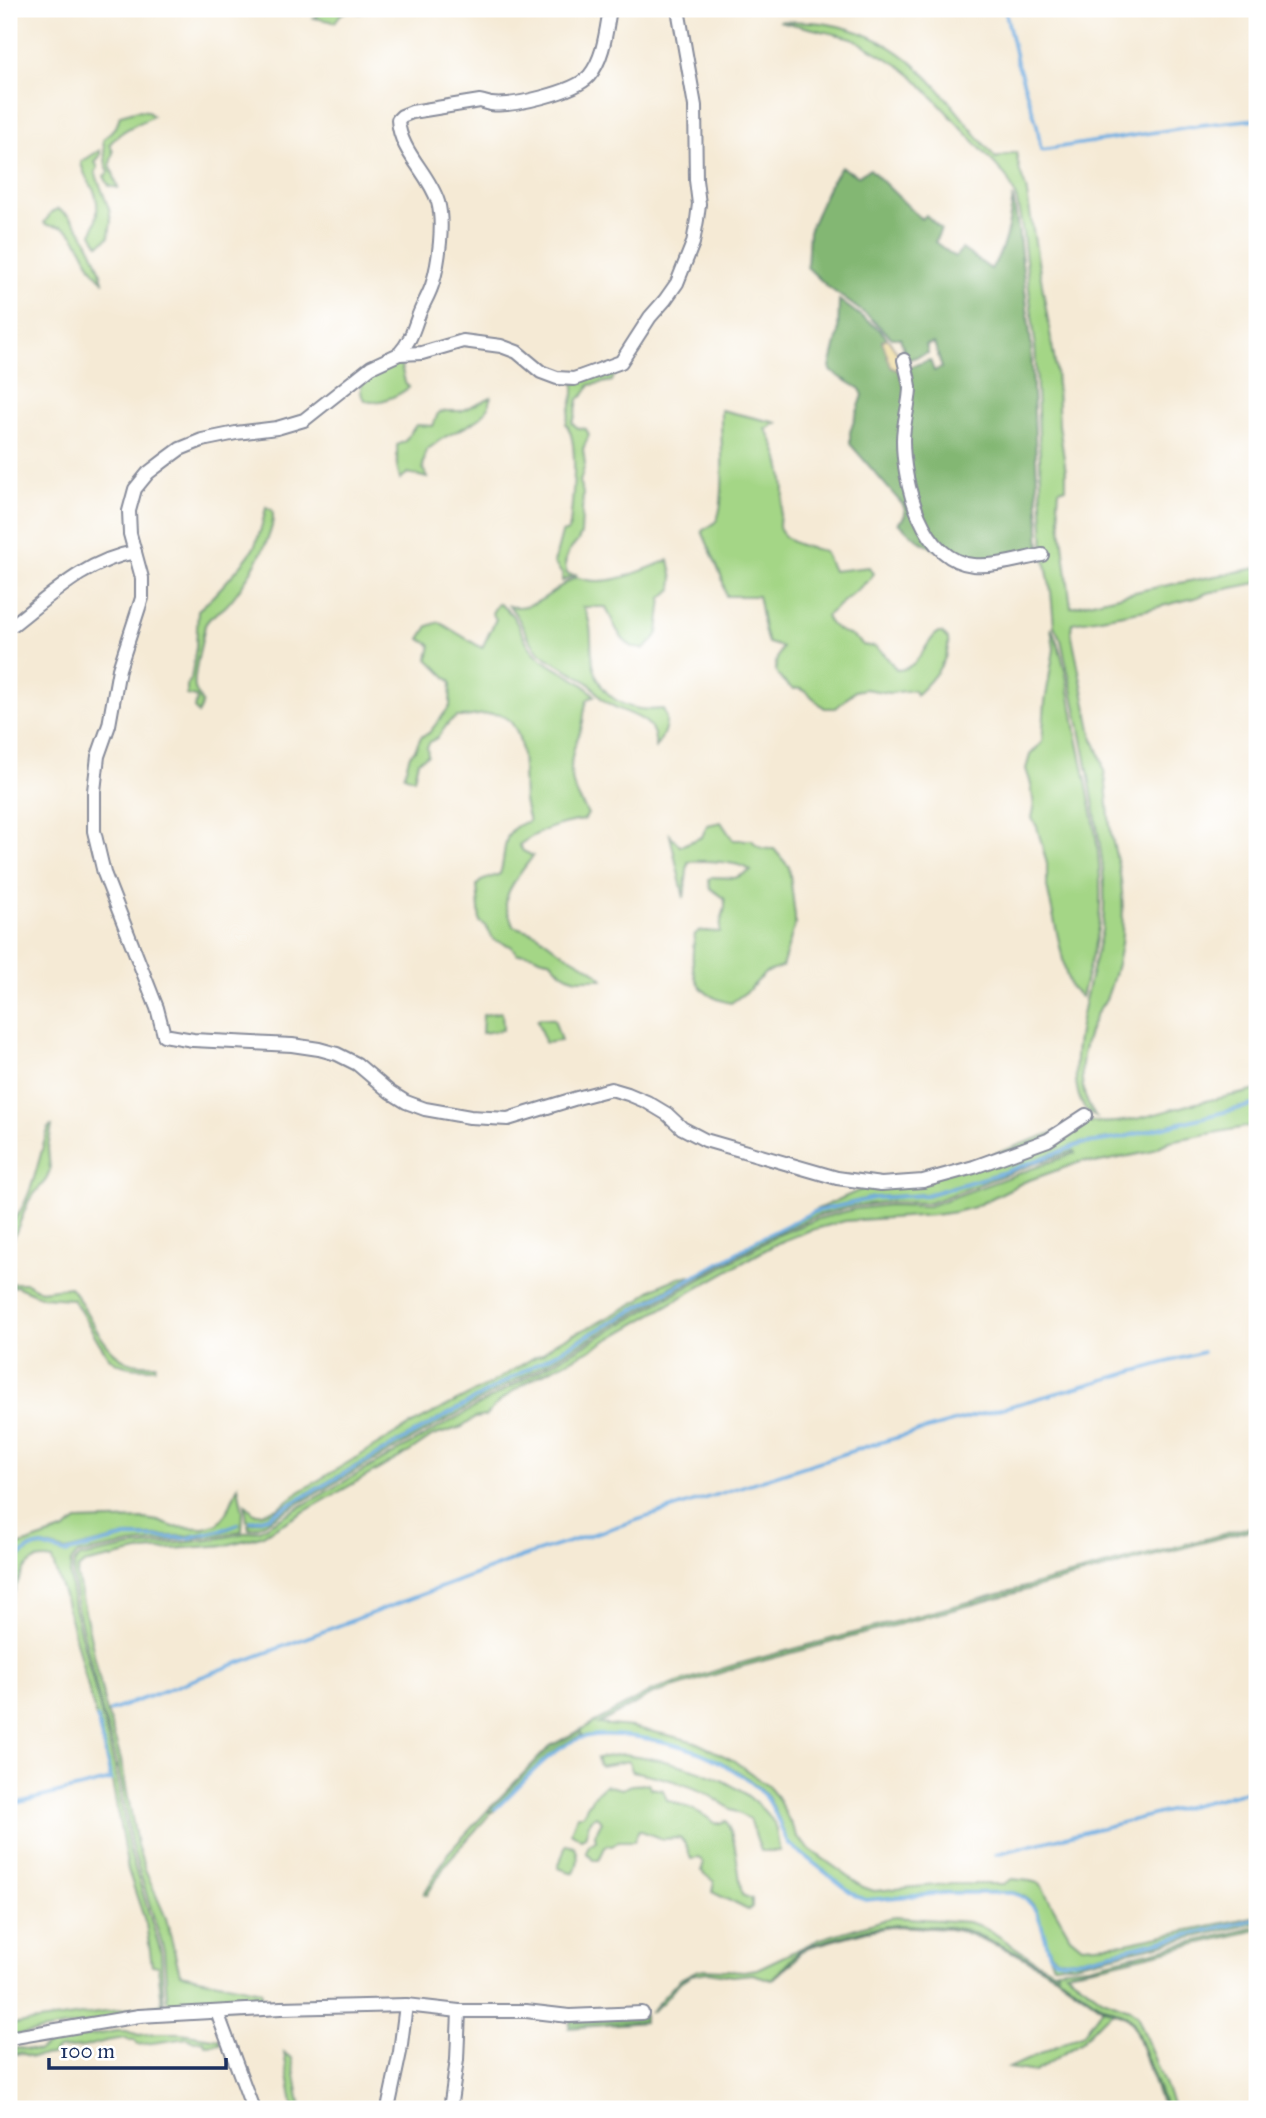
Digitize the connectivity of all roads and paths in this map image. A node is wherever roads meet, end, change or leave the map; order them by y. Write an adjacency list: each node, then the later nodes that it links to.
1 (610, 9): 3 (street)
2 (678, 9): 3 (street)
3 (399, 354): 5 (street)
4 (904, 360): 6 (street)
5 (135, 552): 7 (street); 8 (street)
6 (1042, 555)
7 (9, 625)
8 (1086, 1115)
9 (406, 2005): 10 (street); 11 (street); 15 (street)
10 (459, 2011): 12 (street); 16 (street)
11 (217, 2012): 13 (street); 14 (street)
12 (642, 2013)
13 (9, 2038)
14 (253, 2109)
15 (388, 2109)
16 (450, 2109)

